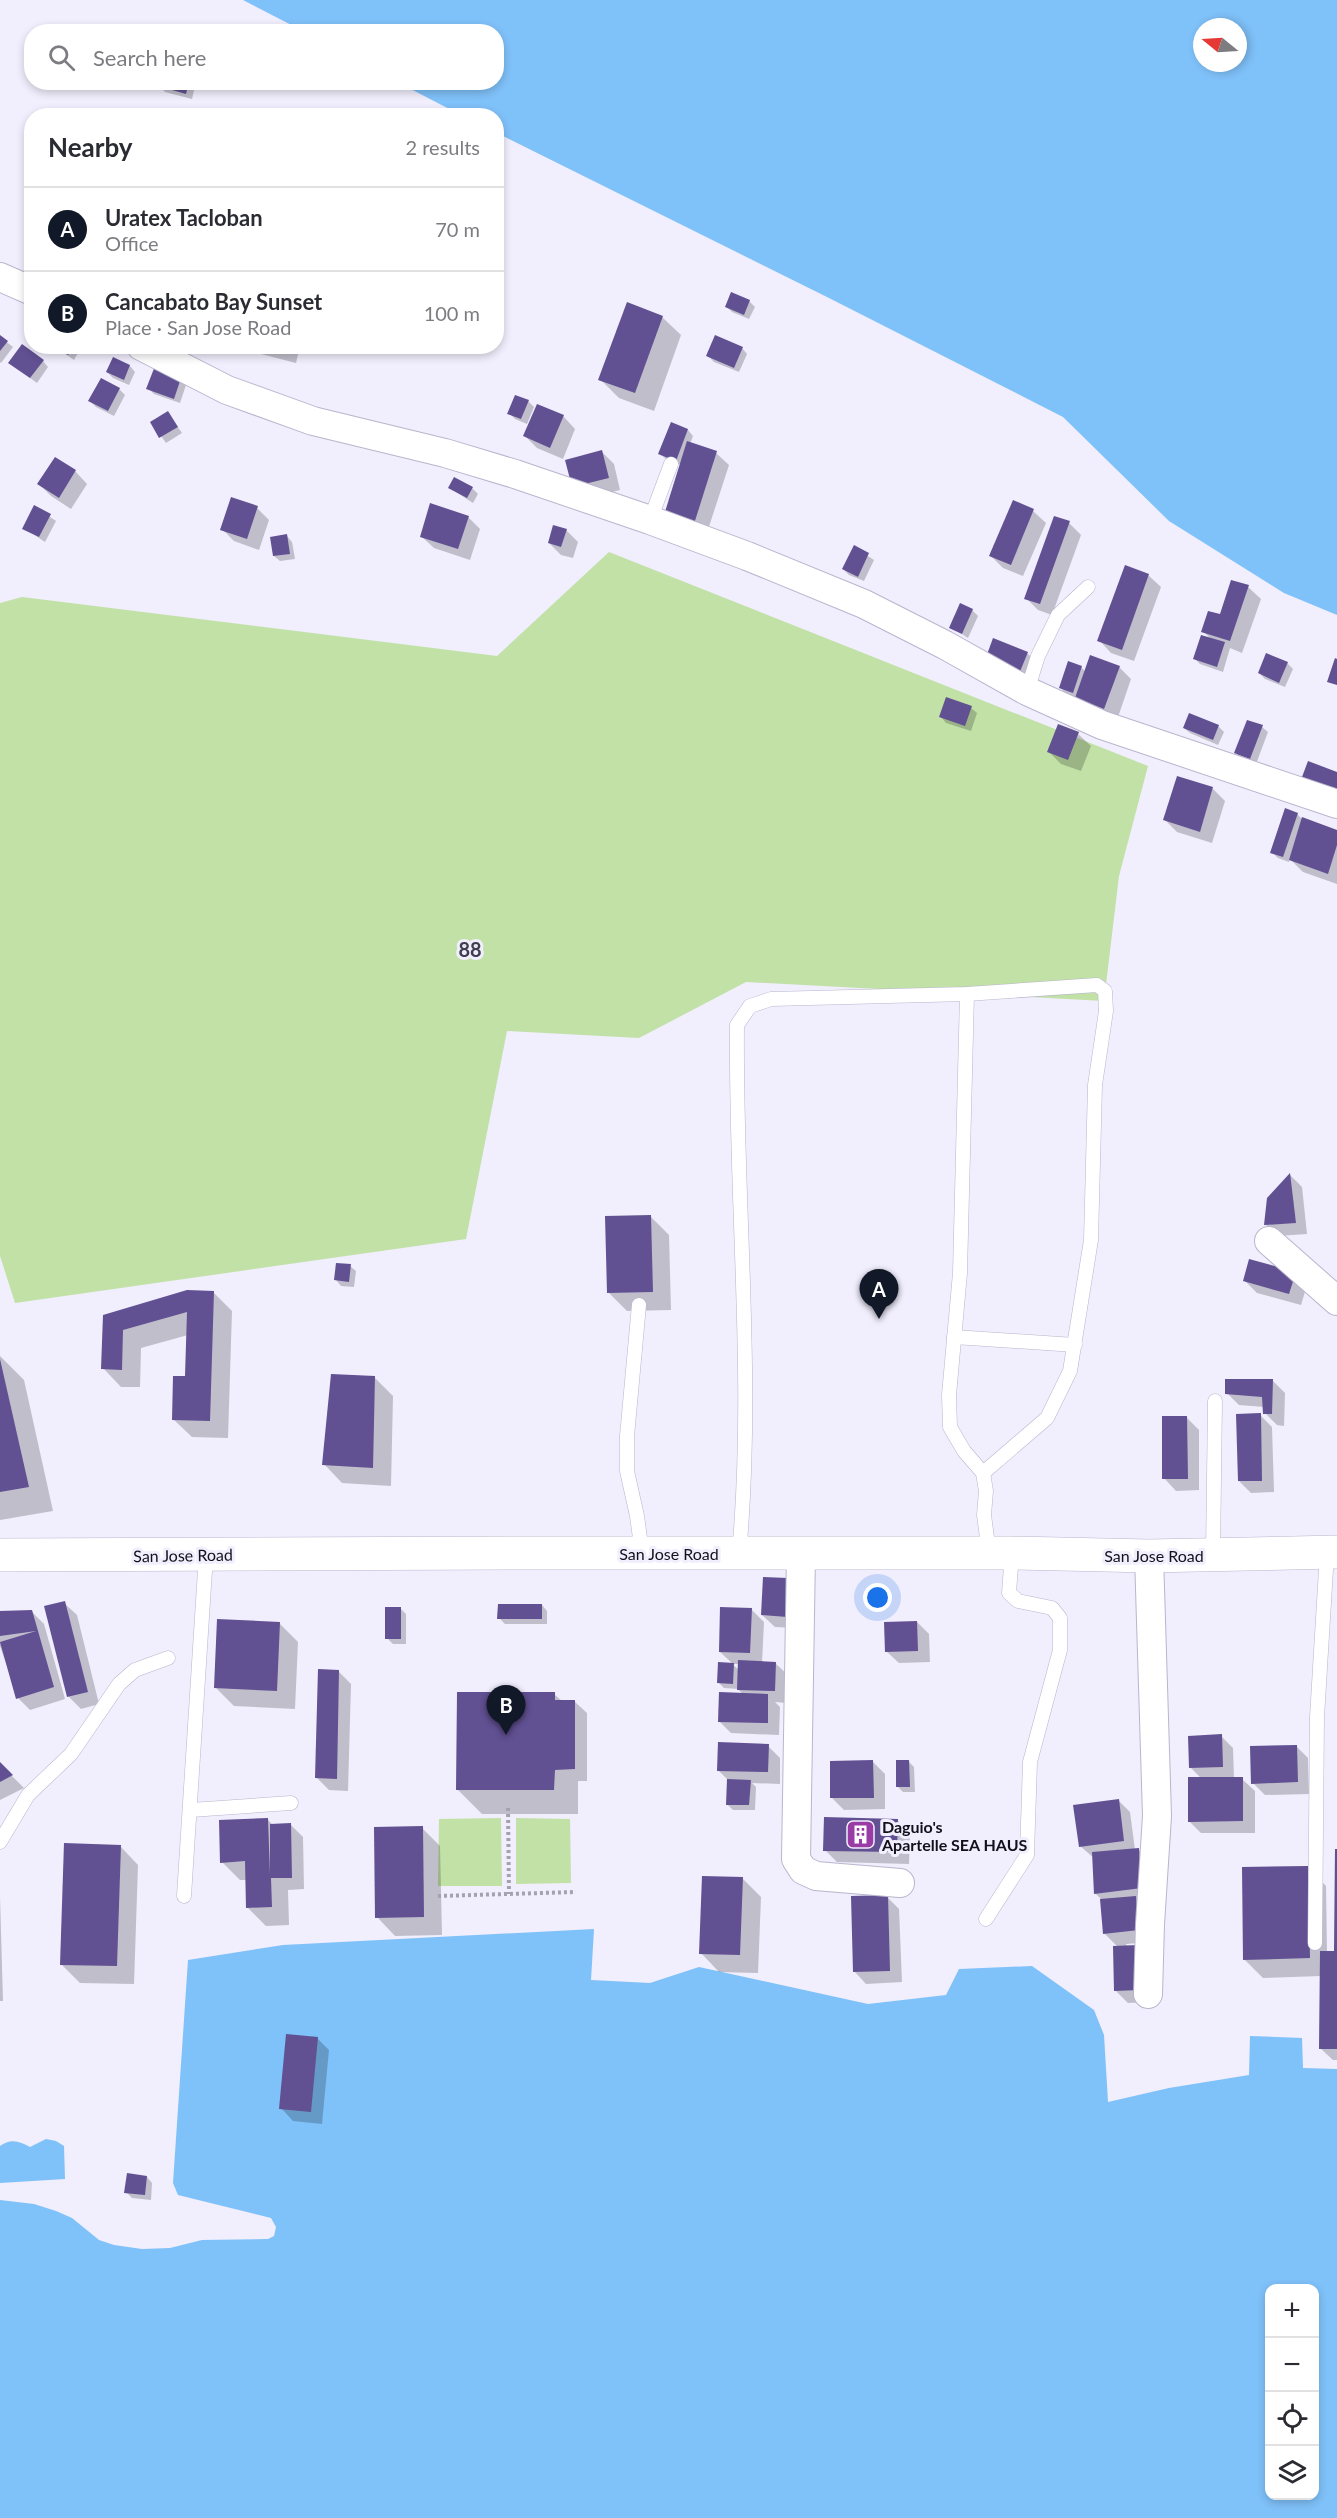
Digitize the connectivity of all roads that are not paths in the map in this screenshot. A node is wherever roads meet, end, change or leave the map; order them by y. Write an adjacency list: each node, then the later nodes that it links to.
1 (0, 277): 2 (street)
2 (24, 288)
3 (157, 354): 5 (street)
4 (671, 464): 5 (lane)
5 (650, 520): 7 (street)
6 (1088, 587): 7 (lane)
7 (1027, 691): 8 (street)
8 (1337, 804)
9 (967, 994): 13 (lane); 14 (lane); 20 (lane)
10 (1269, 1241): 11 (street)
11 (1337, 1301)
12 (639, 1305): 18 (lane)
13 (954, 1337): 14 (lane); 16 (lane)
14 (1075, 1345): 16 (lane)
15 (1215, 1401): 24 (lane)
16 (982, 1473): 19 (lane)
17 (1332, 1552): 24 (main road, San Jose Road); 33 (lane)
18 (642, 1553): 20 (main road, San Jose Road); 23 (main road, San Jose Road)
19 (1000, 1553): 21 (main road, San Jose Road); 25 (main road, San Jose Road); 32 (lane)
20 (739, 1554): 21 (main road, San Jose Road)
21 (801, 1554): 30 (street)
22 (0, 1555): 23 (main road, San Jose Road)
23 (206, 1555): 28 (lane)
24 (1213, 1555): 25 (main road, San Jose Road)
25 (1149, 1556): 34 (street)
26 (168, 1658): 29 (lane)
27 (291, 1803): 28 (lane)
28 (191, 1810): 31 (lane)
29 (0, 1842)
30 (900, 1883)
31 (184, 1896)
32 (986, 1919)
33 (1315, 1943)
34 (1148, 1994)

